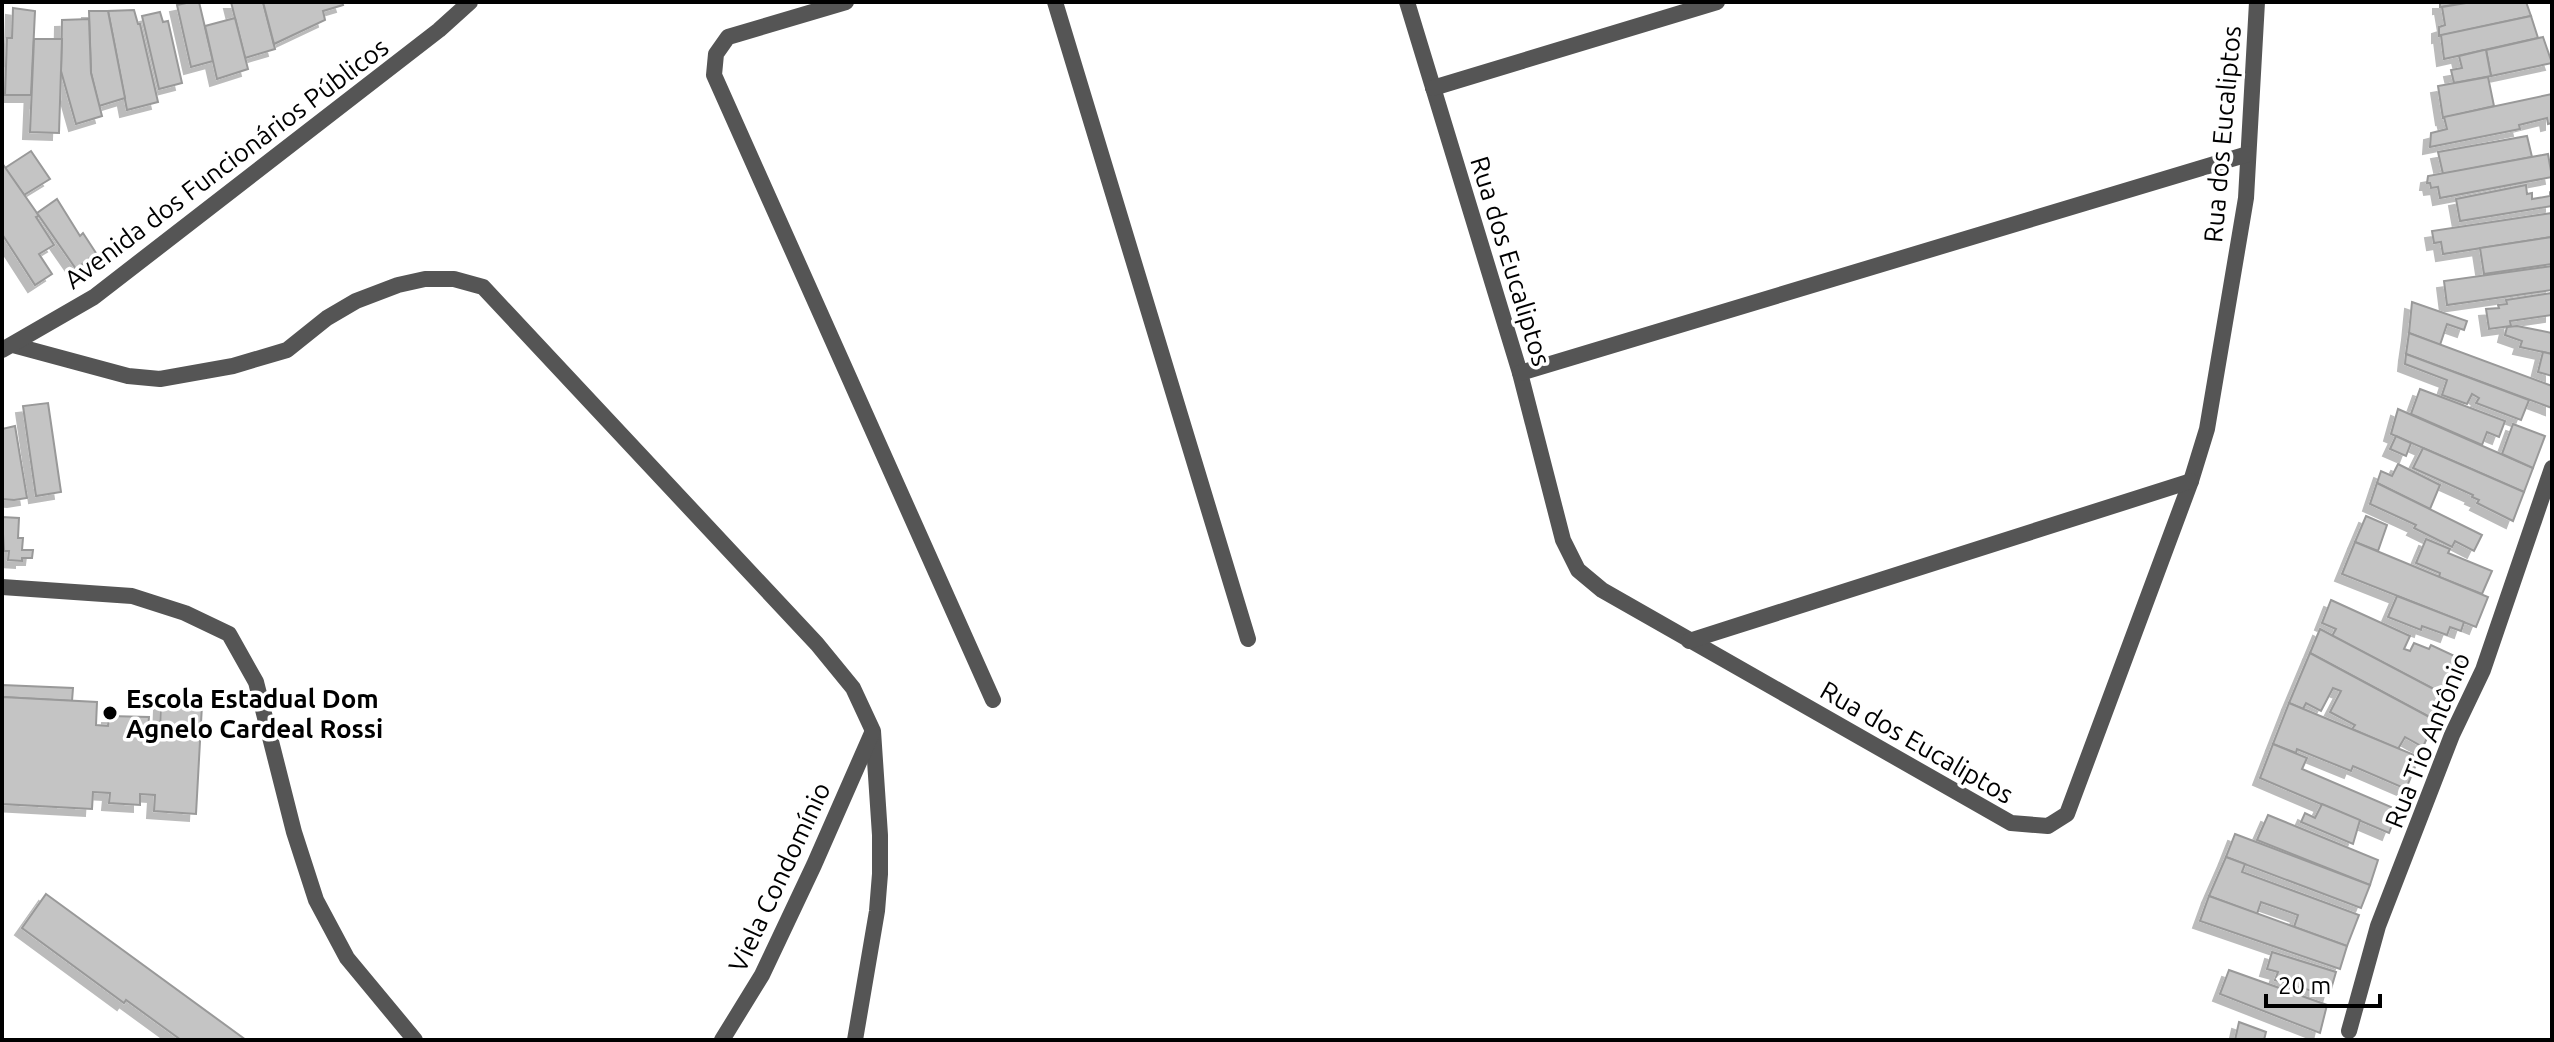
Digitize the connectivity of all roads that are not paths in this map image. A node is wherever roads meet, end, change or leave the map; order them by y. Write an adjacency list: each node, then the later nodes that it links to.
1 (470, 2): 9 (street, Avenida dos Funcionários Públicos)
2 (846, 2): 16 (street)
3 (1055, 2): 14 (street)
4 (1407, 2): 7 (street, Rua dos Eucaliptos)
5 (1717, 2): 7 (street)
6 (2257, 2): 8 (street, Rua dos Eucaliptos)
7 (1433, 88): 10 (street, Rua dos Eucaliptos)
8 (2248, 154): 10 (street); 12 (street, Rua dos Eucaliptos)
9 (8, 348): 17 (street)
10 (1520, 373): 15 (street, Rua dos Eucaliptos)
11 (2552, 468): 18 (street, Rua Tio Antônio)
12 (2191, 481): 15 (street); 15 (street, Rua dos Eucaliptos)
13 (2, 587): 19 (street)
14 (1248, 639)
15 (1689, 641)
16 (993, 700)
17 (873, 731): 20 (street, Viela Condomínio); 21 (street)
18 (2349, 1031)
19 (415, 1040)
20 (722, 1040)
21 (855, 1040)

